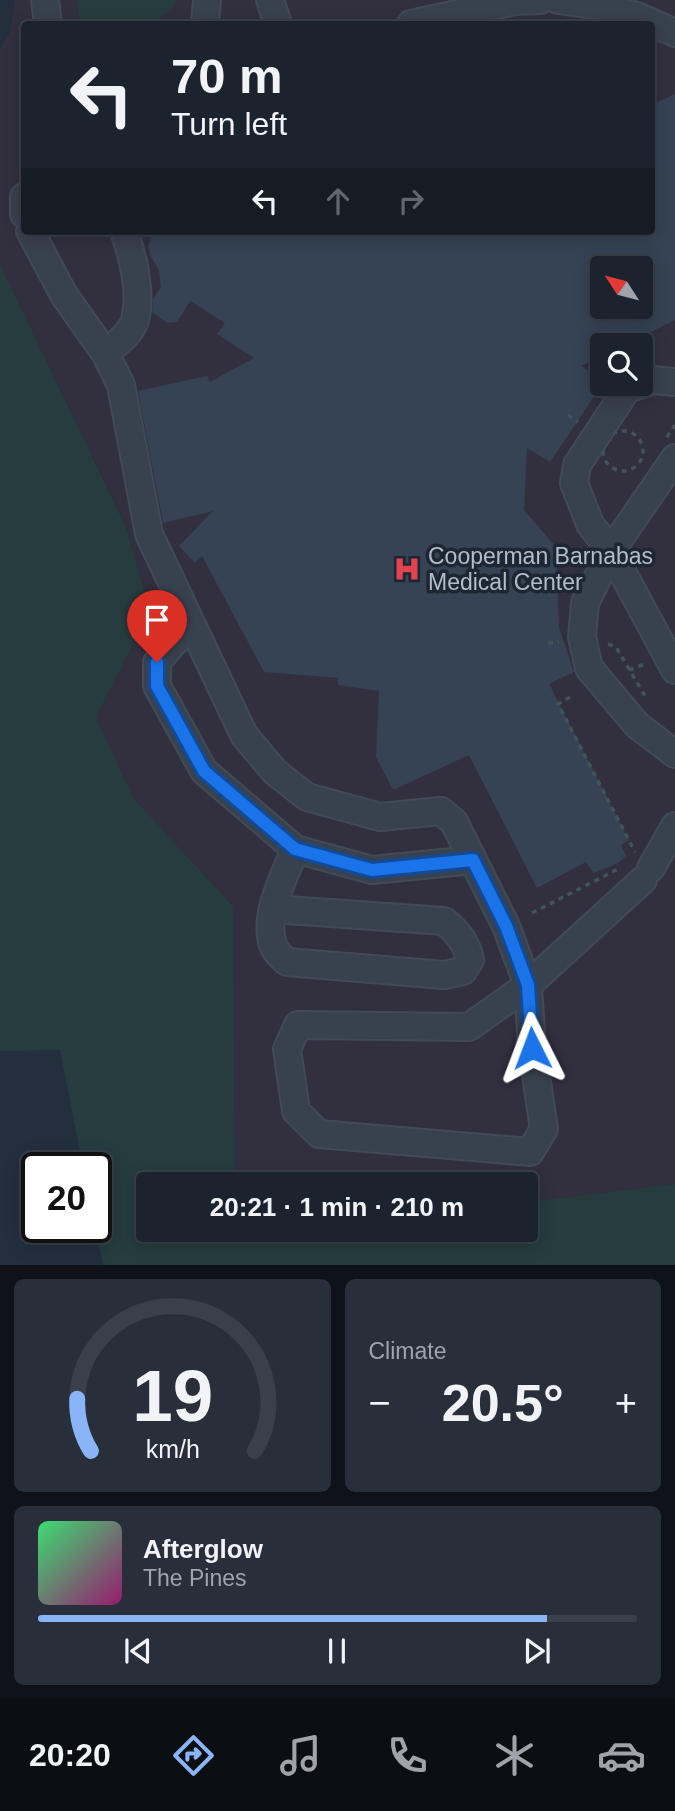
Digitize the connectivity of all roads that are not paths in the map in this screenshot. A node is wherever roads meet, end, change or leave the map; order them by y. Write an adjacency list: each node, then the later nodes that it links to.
1 (45, 0): 7 (lane)
2 (207, 0): 8 (lane)
3 (270, 0): 9 (lane)
4 (523, 0): 10 (lane)
5 (563, 9): 6 (lane)
6 (639, 12): 11 (lane)
7 (48, 21)
8 (205, 21)
9 (277, 21)
10 (425, 21)
11 (654, 21)
12 (655, 21): 13 (lane)
13 (675, 33)
14 (36, 235): 16 (lane)
15 (125, 235): 16 (lane)
16 (105, 353): 20 (lane)
17 (675, 382): 19 (lane)
18 (675, 458): 19 (lane)
19 (611, 551): 21 (lane); 22 (lane)
20 (191, 623): 24 (lane); 25 (lane)
21 (675, 670)
22 (675, 754)
23 (675, 826): 27 (lane)
24 (295, 849): 25 (lane); 26 (lane)
25 (473, 860): 27 (lane)
26 (273, 909): 26 (lane)
27 (528, 985): 27 (lane)

